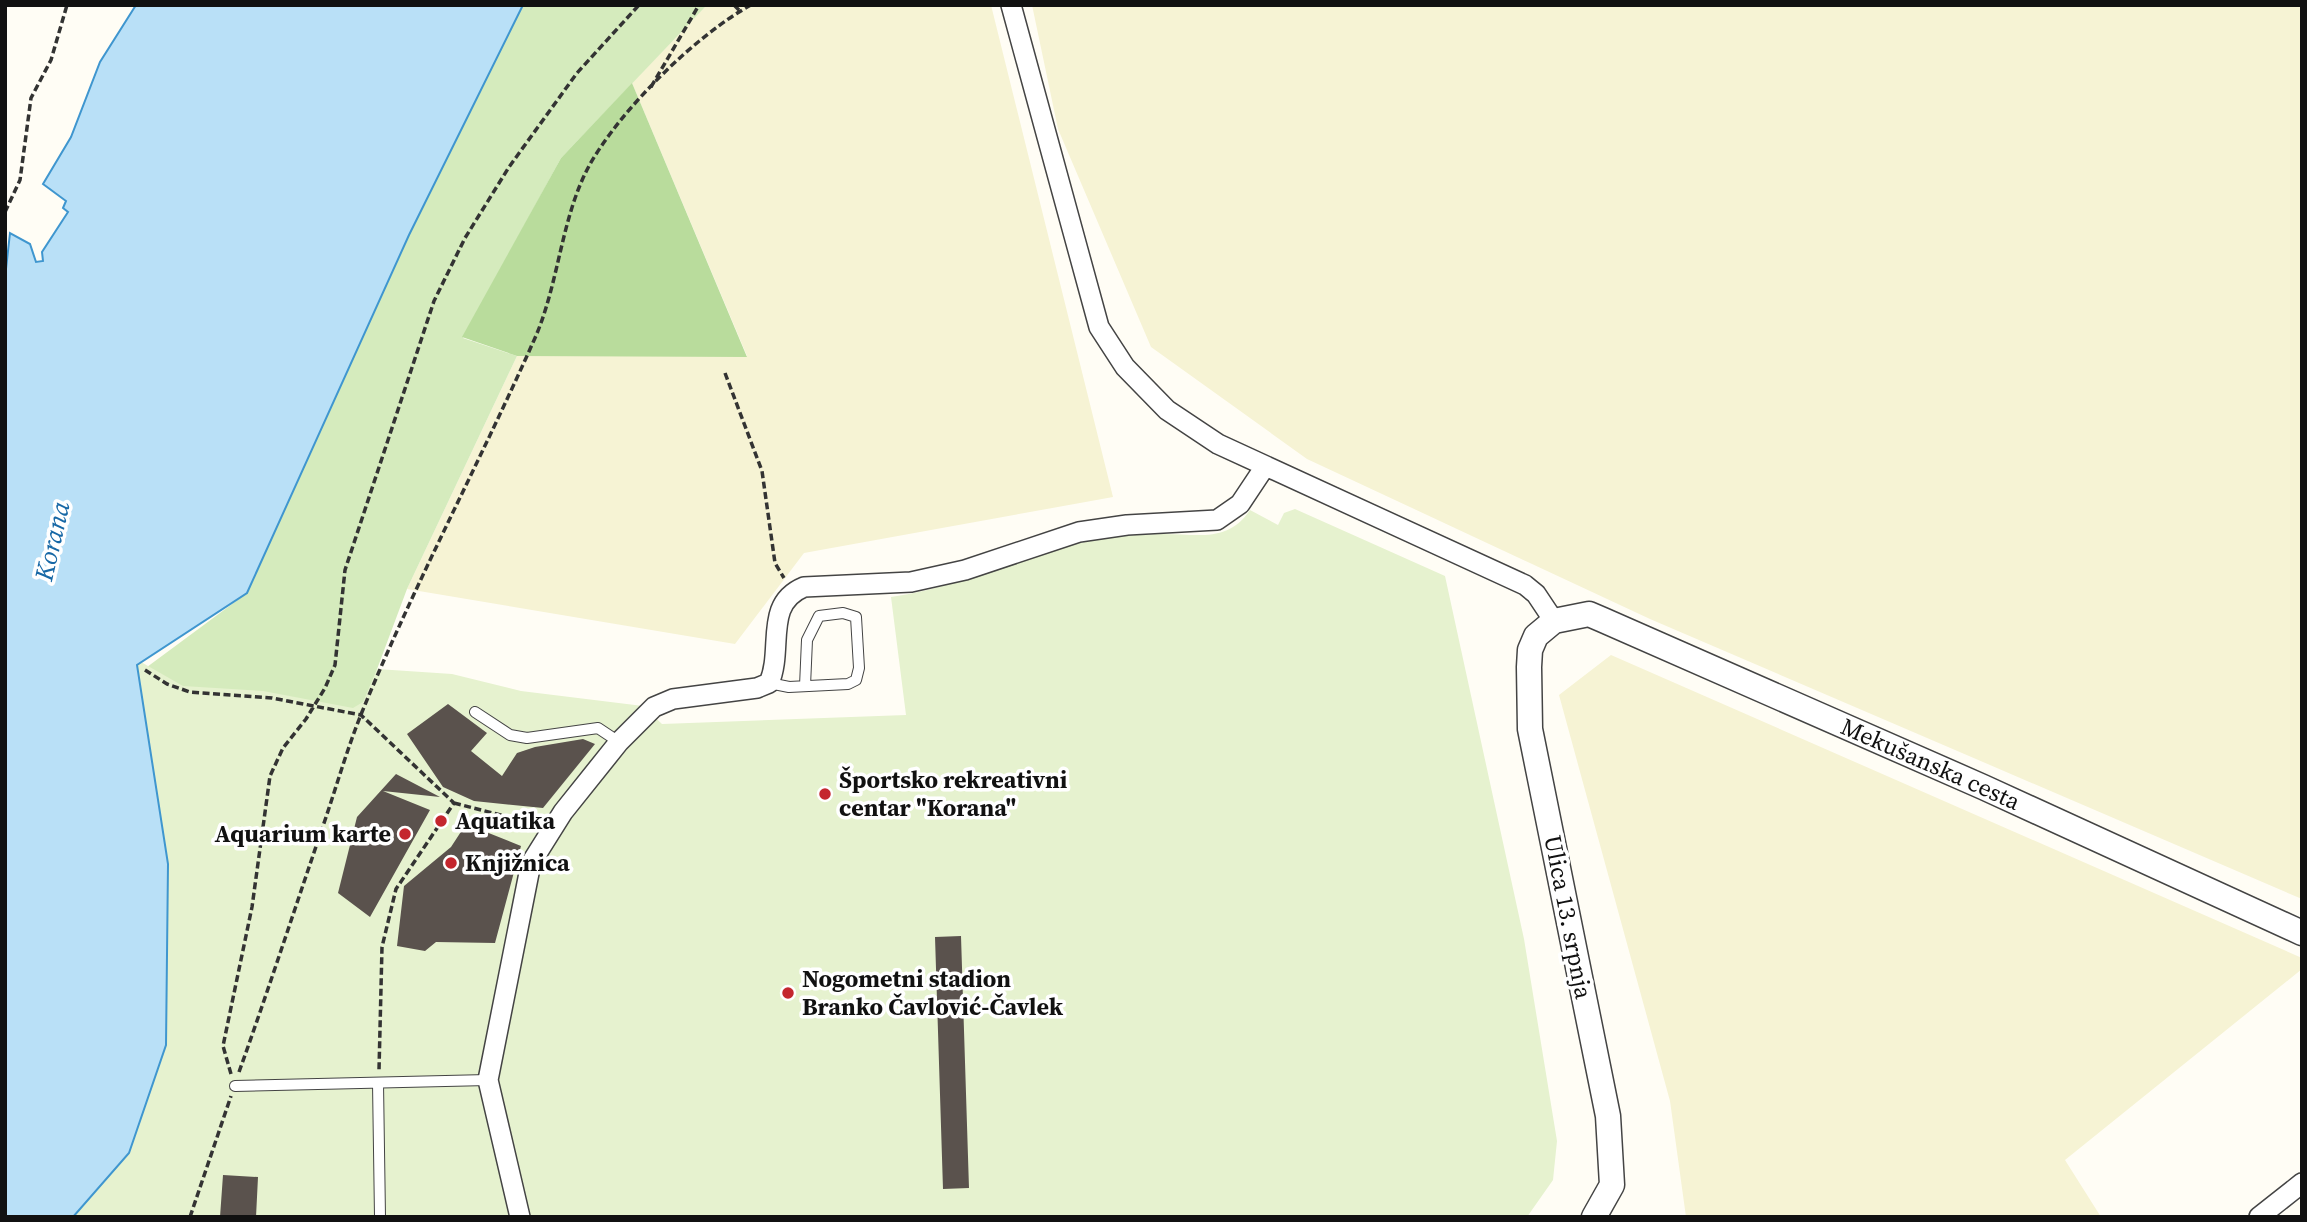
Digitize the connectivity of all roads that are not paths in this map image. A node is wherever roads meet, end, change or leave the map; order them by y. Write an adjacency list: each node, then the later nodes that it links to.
1 (1011, 5): 2 (street)
2 (1264, 468): 3 (street); 4 (street)
3 (1553, 621): 8 (street, Mekušanska cesta); 15 (street, Ulica 13. srpnja)
4 (769, 683): 5 (lane); 7 (street)
5 (806, 686): 5 (lane)
6 (475, 712): 7 (lane)
7 (619, 742): 9 (street)
8 (2302, 933)
9 (488, 1080): 10 (lane); 14 (street)
10 (378, 1083): 11 (lane); 13 (lane)
11 (235, 1086)
12 (2302, 1184): 16 (street)
13 (380, 1217)
14 (520, 1217)
15 (1594, 1217)
16 (2259, 1217)

